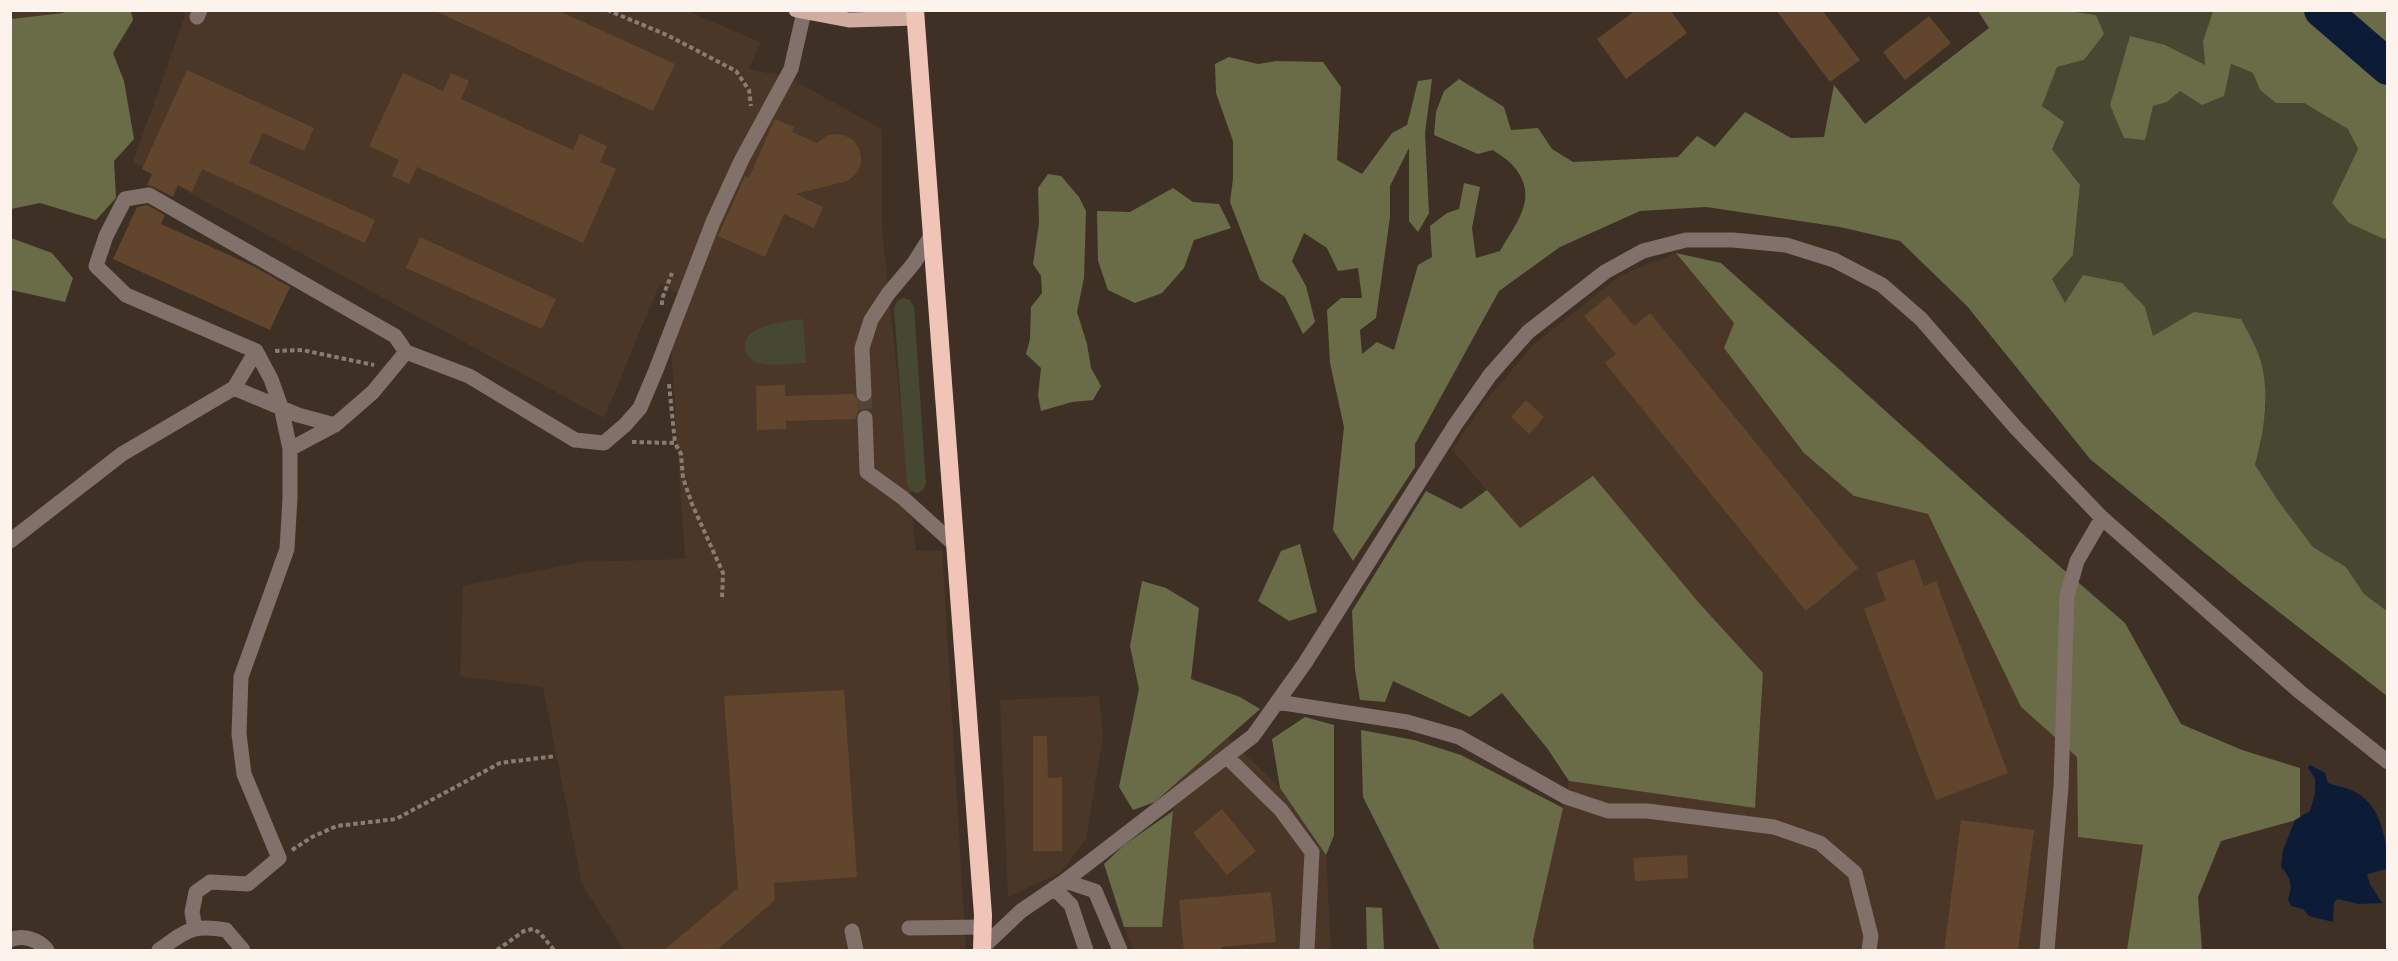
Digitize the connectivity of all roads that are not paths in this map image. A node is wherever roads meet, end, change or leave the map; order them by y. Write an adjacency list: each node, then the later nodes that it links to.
1 (800, 11): 2 (main road); 5 (street)
2 (916, 14): 3 (highway)
3 (931, 236): 7 (street); 14 (highway)
4 (256, 351): 5 (street); 6 (street); 8 (street)
5 (406, 352): 10 (street)
6 (234, 388): 8 (street); 13 (street)
7 (864, 394)
8 (280, 407): 10 (street); 11 (street)
9 (865, 418): 14 (street)
10 (334, 425): 11 (street)
11 (290, 449): 20 (street)
12 (2102, 518): 15 (street); 17 (street); 33 (street)
13 (10, 541)
14 (956, 546): 19 (highway)
15 (1277, 702): 16 (street); 32 (street)
16 (1227, 757): 18 (street); 31 (street)
17 (2388, 762)
18 (1060, 885): 24 (street); 29 (street); 30 (street)
19 (984, 927): 21 (street); 24 (highway)
20 (195, 928): 26 (street); 27 (street)
21 (909, 928)
22 (852, 931): 28 (street)
23 (10, 940): 25 (street)
24 (981, 950)
25 (47, 951)
26 (159, 951)
27 (243, 951)
28 (856, 951)
29 (1086, 951)
30 (1120, 951)
31 (1307, 951)
32 (1869, 951)
33 (2047, 951)

